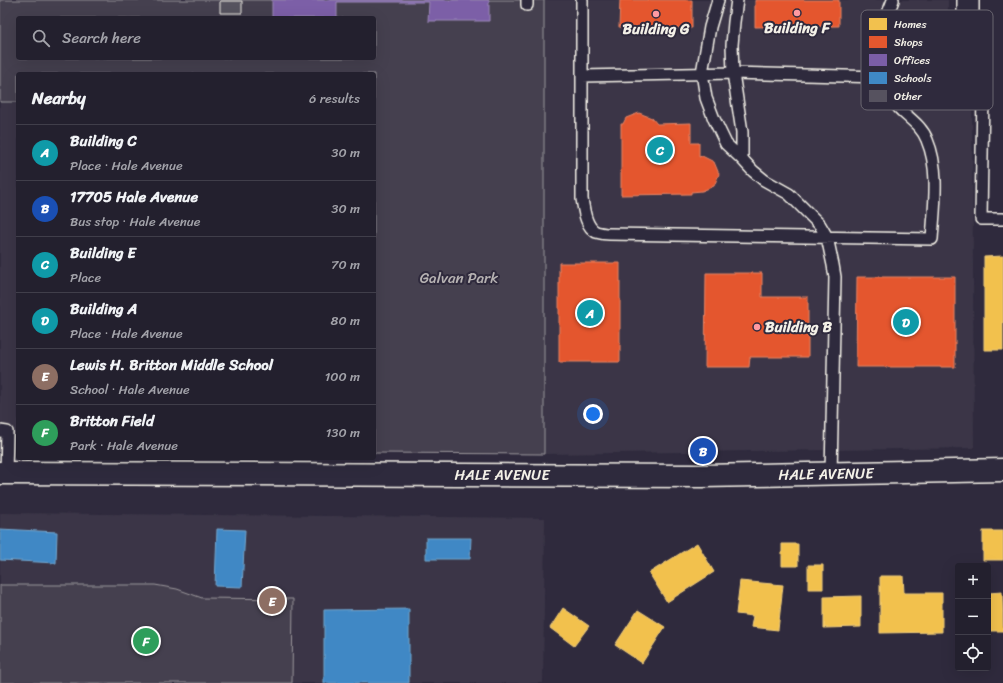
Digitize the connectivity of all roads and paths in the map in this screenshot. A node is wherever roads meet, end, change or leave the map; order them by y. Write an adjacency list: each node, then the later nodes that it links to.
1 (582, 0): 8 (lane)
2 (718, 0): 6 (lane)
3 (737, 0): 7 (lane)
4 (893, 0): 5 (lane)
5 (889, 10)
6 (702, 73): 7 (lane); 8 (lane); 12 (lane)
7 (732, 73): 9 (lane); 12 (lane)
8 (582, 76): 14 (lane)
9 (861, 76)
10 (901, 110): 14 (lane)
11 (983, 110): 13 (lane)
12 (742, 159): 14 (lane)
13 (1003, 219)
14 (827, 238): 18 (lane)
15 (0, 431): 17 (lane)
16 (1003, 470): 18 (main road, HALE AVENUE)
17 (3, 473): 18 (main road, HALE AVENUE)
18 (831, 474)

